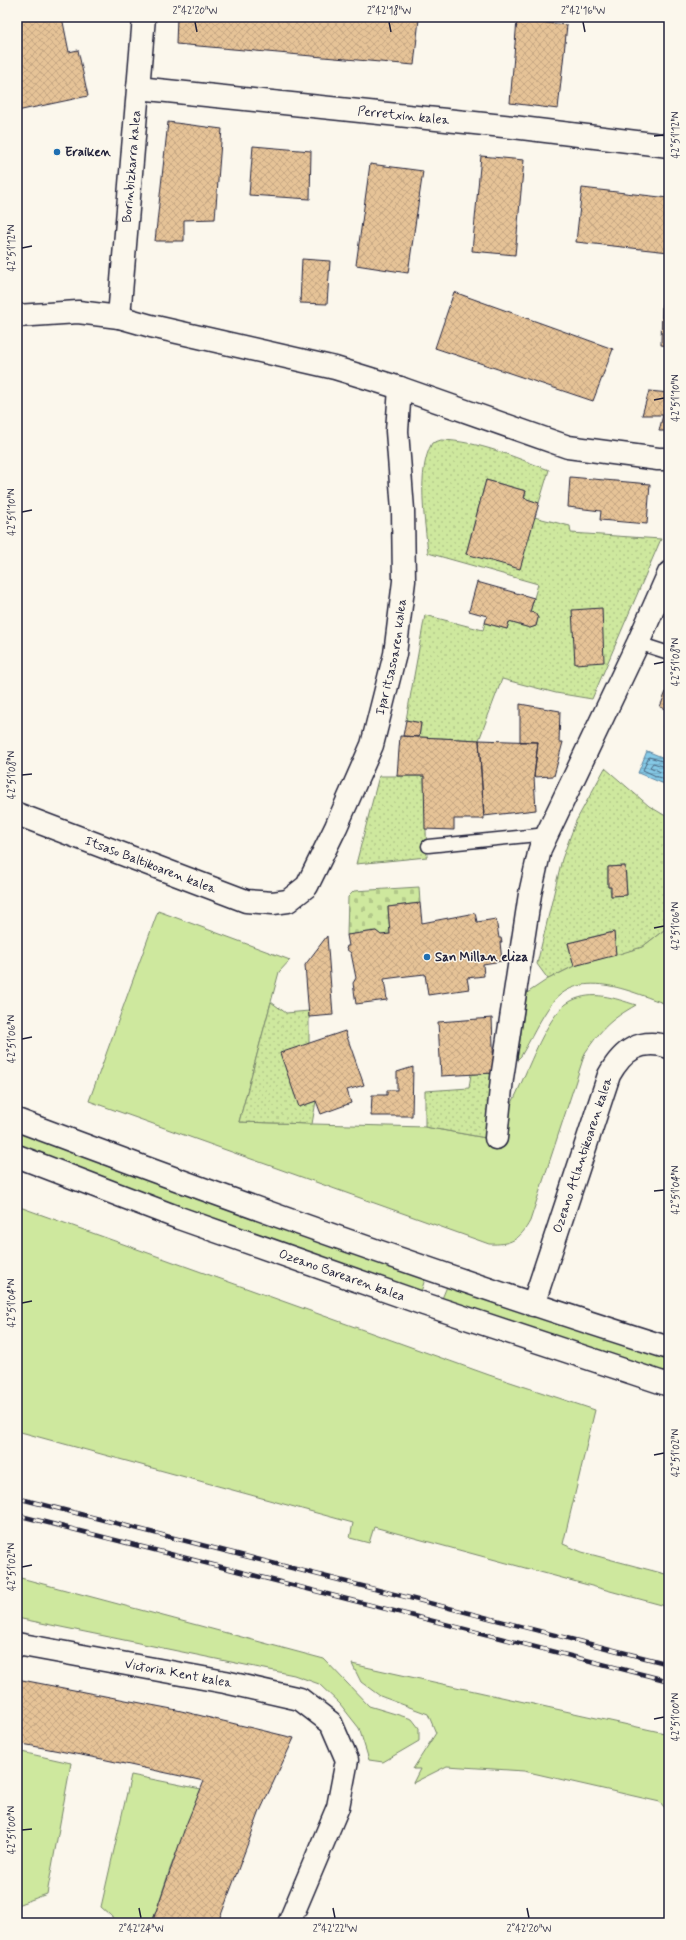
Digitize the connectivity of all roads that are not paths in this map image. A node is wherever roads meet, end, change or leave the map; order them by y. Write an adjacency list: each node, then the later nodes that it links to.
1 (144, 17): 2 (street, Borinbizkarra kalea)
2 (138, 88): 3 (street, Perretxin kalea); 5 (street, Borinbizkarra kalea)
3 (669, 146)
4 (17, 316): 5 (street)
5 (119, 317): 6 (street)
6 (400, 388): 7 (street); 14 (street, Ipar itsasoaren kalea)
7 (669, 459)
8 (669, 573): 9 (street)
9 (638, 643): 10 (lane); 12 (street)
10 (669, 653)
11 (17, 814): 14 (street, Itsaso Baltikoaren kalea)
12 (547, 834): 13 (lane); 17 (street)
13 (428, 846)
14 (288, 900)
15 (669, 1047): 19 (street, Ozeano Atlantikoaren kalea)
16 (17, 1120): 19 (street)
17 (496, 1138)
18 (17, 1156): 21 (street, Ozeano Barearen kalea)
19 (533, 1305): 20 (street)
20 (669, 1348)
21 (669, 1385)
22 (17, 1644): 23 (street, Victoria Kent kalea)
23 (289, 1923)

